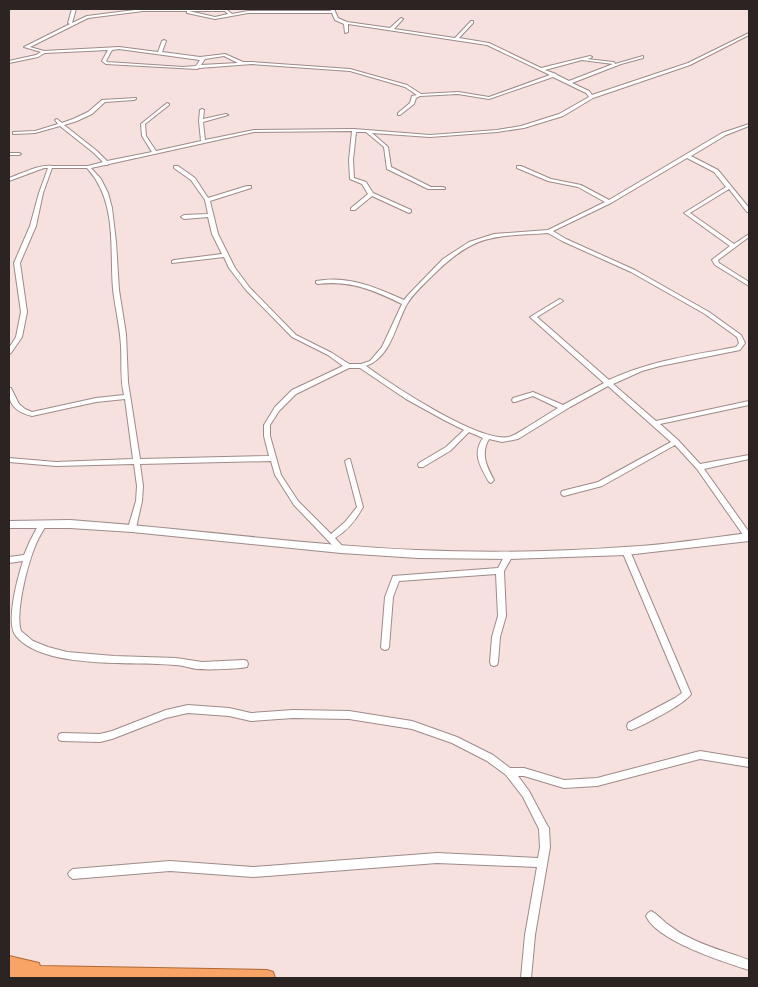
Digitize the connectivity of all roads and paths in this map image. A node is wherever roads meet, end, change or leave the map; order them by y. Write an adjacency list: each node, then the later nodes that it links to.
1 (332, 10): 4 (street); 9 (street)
2 (74, 11): 5 (street); 8 (street)
3 (186, 11): 4 (street); 4 (street); 5 (street)
4 (230, 14)
5 (87, 17): 8 (street)
6 (401, 19): 10 (street)
7 (472, 22): 13 (street)
8 (70, 23): 16 (street)
9 (346, 23): 10 (street); 11 (street)
10 (391, 30): 13 (street)
11 (346, 32)
12 (749, 34): 30 (street)
13 (457, 38): 26 (street)
14 (164, 42): 17 (street)
15 (111, 48): 16 (street); 17 (street); 25 (street)
16 (44, 52): 22 (street)
17 (159, 54): 20 (street)
18 (590, 57): 21 (street)
19 (642, 57): 23 (street)
20 (202, 58): 24 (street); 25 (street)
21 (583, 60): 23 (street); 26 (street)
22 (9, 62)
23 (620, 62): 28 (street)
24 (241, 64): 25 (street); 29 (street)
25 (197, 68)
26 (542, 68): 27 (street)
27 (555, 75): 28 (street); 29 (street)
28 (570, 82): 30 (street)
29 (420, 96): 34 (street)
30 (591, 97): 40 (street)
31 (134, 100): 37 (street)
32 (167, 104): 43 (street)
33 (202, 110): 36 (street)
34 (400, 114)
35 (226, 115): 36 (street)
36 (200, 121): 42 (street)
37 (59, 123): 41 (street); 47 (street)
38 (749, 125): 46 (street)
39 (354, 130): 40 (street); 42 (street); 56 (street)
40 (366, 130): 55 (street)
41 (16, 132)
42 (203, 141): 43 (street)
43 (154, 152): 47 (street)
44 (9, 154): 45 (street)
45 (19, 154)
46 (688, 156): 54 (street); 58 (street)
47 (106, 164): 49 (street)
48 (51, 166): 49 (street); 52 (street); 73 (street)
49 (88, 167): 78 (street)
50 (176, 167): 57 (street)
51 (519, 167): 58 (street)
52 (9, 180)
53 (249, 187): 57 (street)
54 (729, 187): 61 (street); 66 (street)
55 (443, 188)
56 (371, 194): 59 (street); 60 (street)
57 (207, 200): 62 (street)
58 (609, 202): 64 (street)
59 (353, 209)
60 (409, 211)
61 (749, 211)
62 (208, 215): 63 (street); 67 (street)
63 (184, 217)
64 (550, 231): 72 (street); 76 (street)
65 (749, 235): 66 (street)
66 (733, 246): 70 (street)
67 (225, 255): 68 (street); 74 (street)
68 (174, 262)
69 (318, 282): 72 (street)
70 (749, 284)
71 (560, 301): 76 (street)
72 (405, 303): 75 (street)
73 (9, 352)
74 (348, 366): 75 (street); 87 (street)
75 (361, 366): 83 (street)
76 (610, 383): 81 (street); 82 (street)
77 (9, 390): 78 (street)
78 (128, 397): 90 (street)
79 (515, 400): 81 (street)
80 (749, 403): 82 (street)
81 (562, 407): 84 (street)
82 (655, 423): 85 (street)
83 (469, 429): 84 (street); 91 (street)
84 (488, 437): 93 (street)
85 (676, 442): 92 (street); 94 (street)
86 (749, 457): 92 (street)
87 (273, 458): 90 (street); 99 (street)
88 (9, 460): 90 (street)
89 (348, 461): 99 (street)
90 (137, 463): 97 (street)
91 (421, 465)
92 (699, 466): 98 (street)
93 (490, 480)
94 (564, 494)
95 (43, 524): 96 (street); 97 (street); 103 (street)
96 (9, 525)
97 (132, 528): 100 (street)
98 (749, 537): 101 (street)
99 (330, 538): 100 (street)
100 (341, 549): 102 (street)
101 (626, 551): 102 (street); 109 (street)
102 (509, 555): 105 (street)
103 (27, 558): 104 (street); 108 (street)
104 (9, 560)
105 (500, 571): 106 (street); 107 (street)
106 (385, 647)
107 (494, 662)
108 (244, 664)
109 (631, 726)
110 (62, 737): 112 (street)
111 (749, 763): 112 (street)
112 (509, 772): 113 (street)
113 (542, 863): 114 (street); 121 (street)
114 (73, 874)
115 (651, 916): 117 (street)
116 (9, 964): 119 (highway)
117 (749, 965)
118 (9, 974): 119 (highway)
119 (52, 974): 120 (highway)
120 (267, 978)
121 (526, 978)

